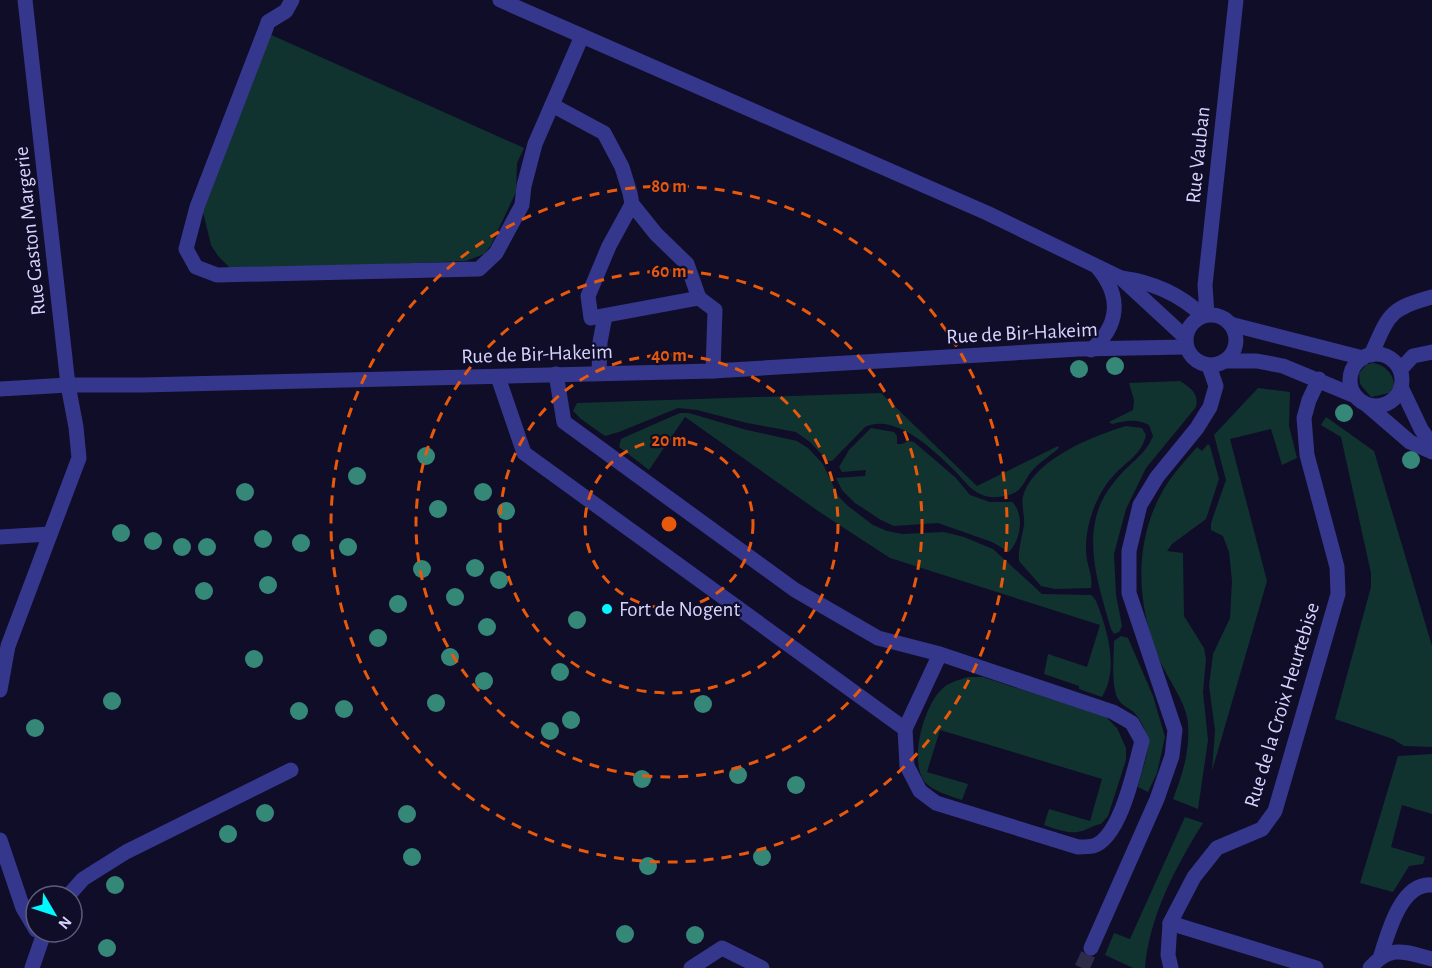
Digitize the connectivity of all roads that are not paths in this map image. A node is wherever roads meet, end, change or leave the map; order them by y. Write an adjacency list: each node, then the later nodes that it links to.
1 (25, 0): 27 (street, Rue Gaston Margerie)
2 (292, 0): 6 (street)
3 (500, 0): 5 (street)
4 (1236, 0): 13 (street, Rue Vauban)
5 (582, 36): 6 (street); 8 (street)
6 (552, 105): 7 (street)
7 (632, 204): 10 (street); 12 (street)
8 (1096, 266): 9 (street); 16 (street)
9 (1121, 278): 13 (street); 15 (street)
10 (699, 297): 12 (street); 22 (street)
11 (1432, 297): 18 (street)
12 (605, 316): 23 (street)
13 (1205, 316): 14 (street); 15 (street)
14 (1230, 324): 18 (street); 19 (street)
15 (1186, 342): 16 (street, Rue de Bir-Hakeim); 20 (street)
16 (1091, 350): 22 (street, Rue de Bir-Hakeim)
17 (1432, 352): 21 (street)
18 (1367, 356): 21 (street); 30 (street)
19 (1225, 361): 20 (street); 26 (street)
20 (1209, 366): 46 (street)
21 (1400, 370): 28 (street)
22 (713, 371): 23 (street, Rue de Bir-Hakeim)
23 (599, 373): 24 (street, Rue de Bir-Hakeim)
24 (556, 374): 25 (street, Rue de Bir-Hakeim); 36 (street)
25 (498, 376): 27 (street, Rue de Bir-Hakeim); 38 (street)
26 (1318, 379): 30 (street); 44 (street, Rue de la Croix Heurtebise)
27 (68, 385): 29 (street, Rue de Bir-Hakeim); 34 (street, Rue Gaston Margerie)
28 (1401, 387): 31 (street); 32 (street)
29 (0, 389)
30 (1353, 394): 31 (street)
31 (1366, 405): 33 (street)
32 (1432, 445)
33 (1432, 452)
34 (50, 534): 35 (street); 37 (street, Rue Gaston Margerie)
35 (0, 537)
36 (940, 654): 38 (street); 38 (street)
37 (0, 690)
38 (905, 729)
39 (291, 770): 41 (street)
40 (0, 840): 43 (street)
41 (79, 884)
42 (1432, 885): 47 (street)
43 (24, 908)
44 (1170, 922): 52 (street); 53 (street)
45 (37, 944): 49 (street)
46 (1091, 948)
47 (1381, 955): 48 (street); 54 (street)
48 (1432, 959)
49 (32, 968)
50 (691, 968): 51 (street)
51 (762, 968)
52 (1171, 968)
53 (1316, 968)
54 (1370, 968)

